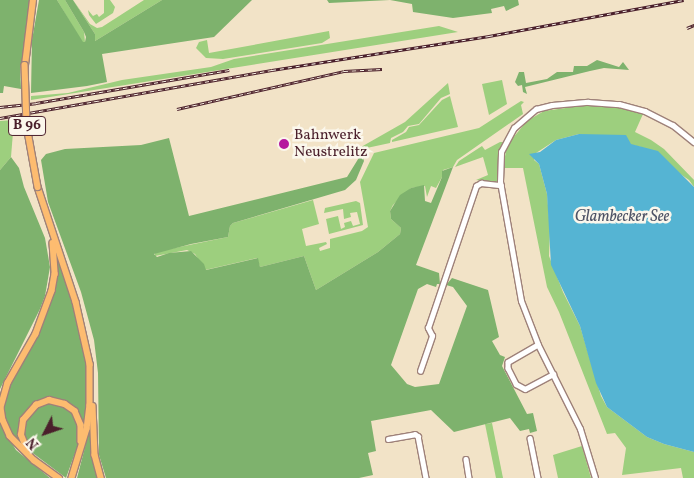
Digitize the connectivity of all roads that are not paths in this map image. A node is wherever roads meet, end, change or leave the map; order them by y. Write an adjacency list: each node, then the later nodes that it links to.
1 (33, 0): 4 (main road, B 96, bridge)
2 (694, 142): 3 (street)
3 (500, 184): 5 (street); 6 (street)
4 (52, 234): 8 (main road, B 96); 12 (main road, B 96)
5 (538, 345): 7 (street); 7 (street)
6 (420, 371)
7 (554, 374): 20 (street)
8 (91, 387): 11 (main road, B 96); 16 (main road, B 96)
9 (530, 438): 19 (street)
10 (388, 439): 17 (street)
11 (80, 455): 12 (main road, B 96); 14 (main road, B 96)
12 (34, 460): 15 (main road, B 96)
13 (466, 460): 18 (street)
14 (73, 475)
15 (59, 478)
16 (101, 478)
17 (426, 478)
18 (469, 478)
19 (538, 478)
20 (595, 478)

